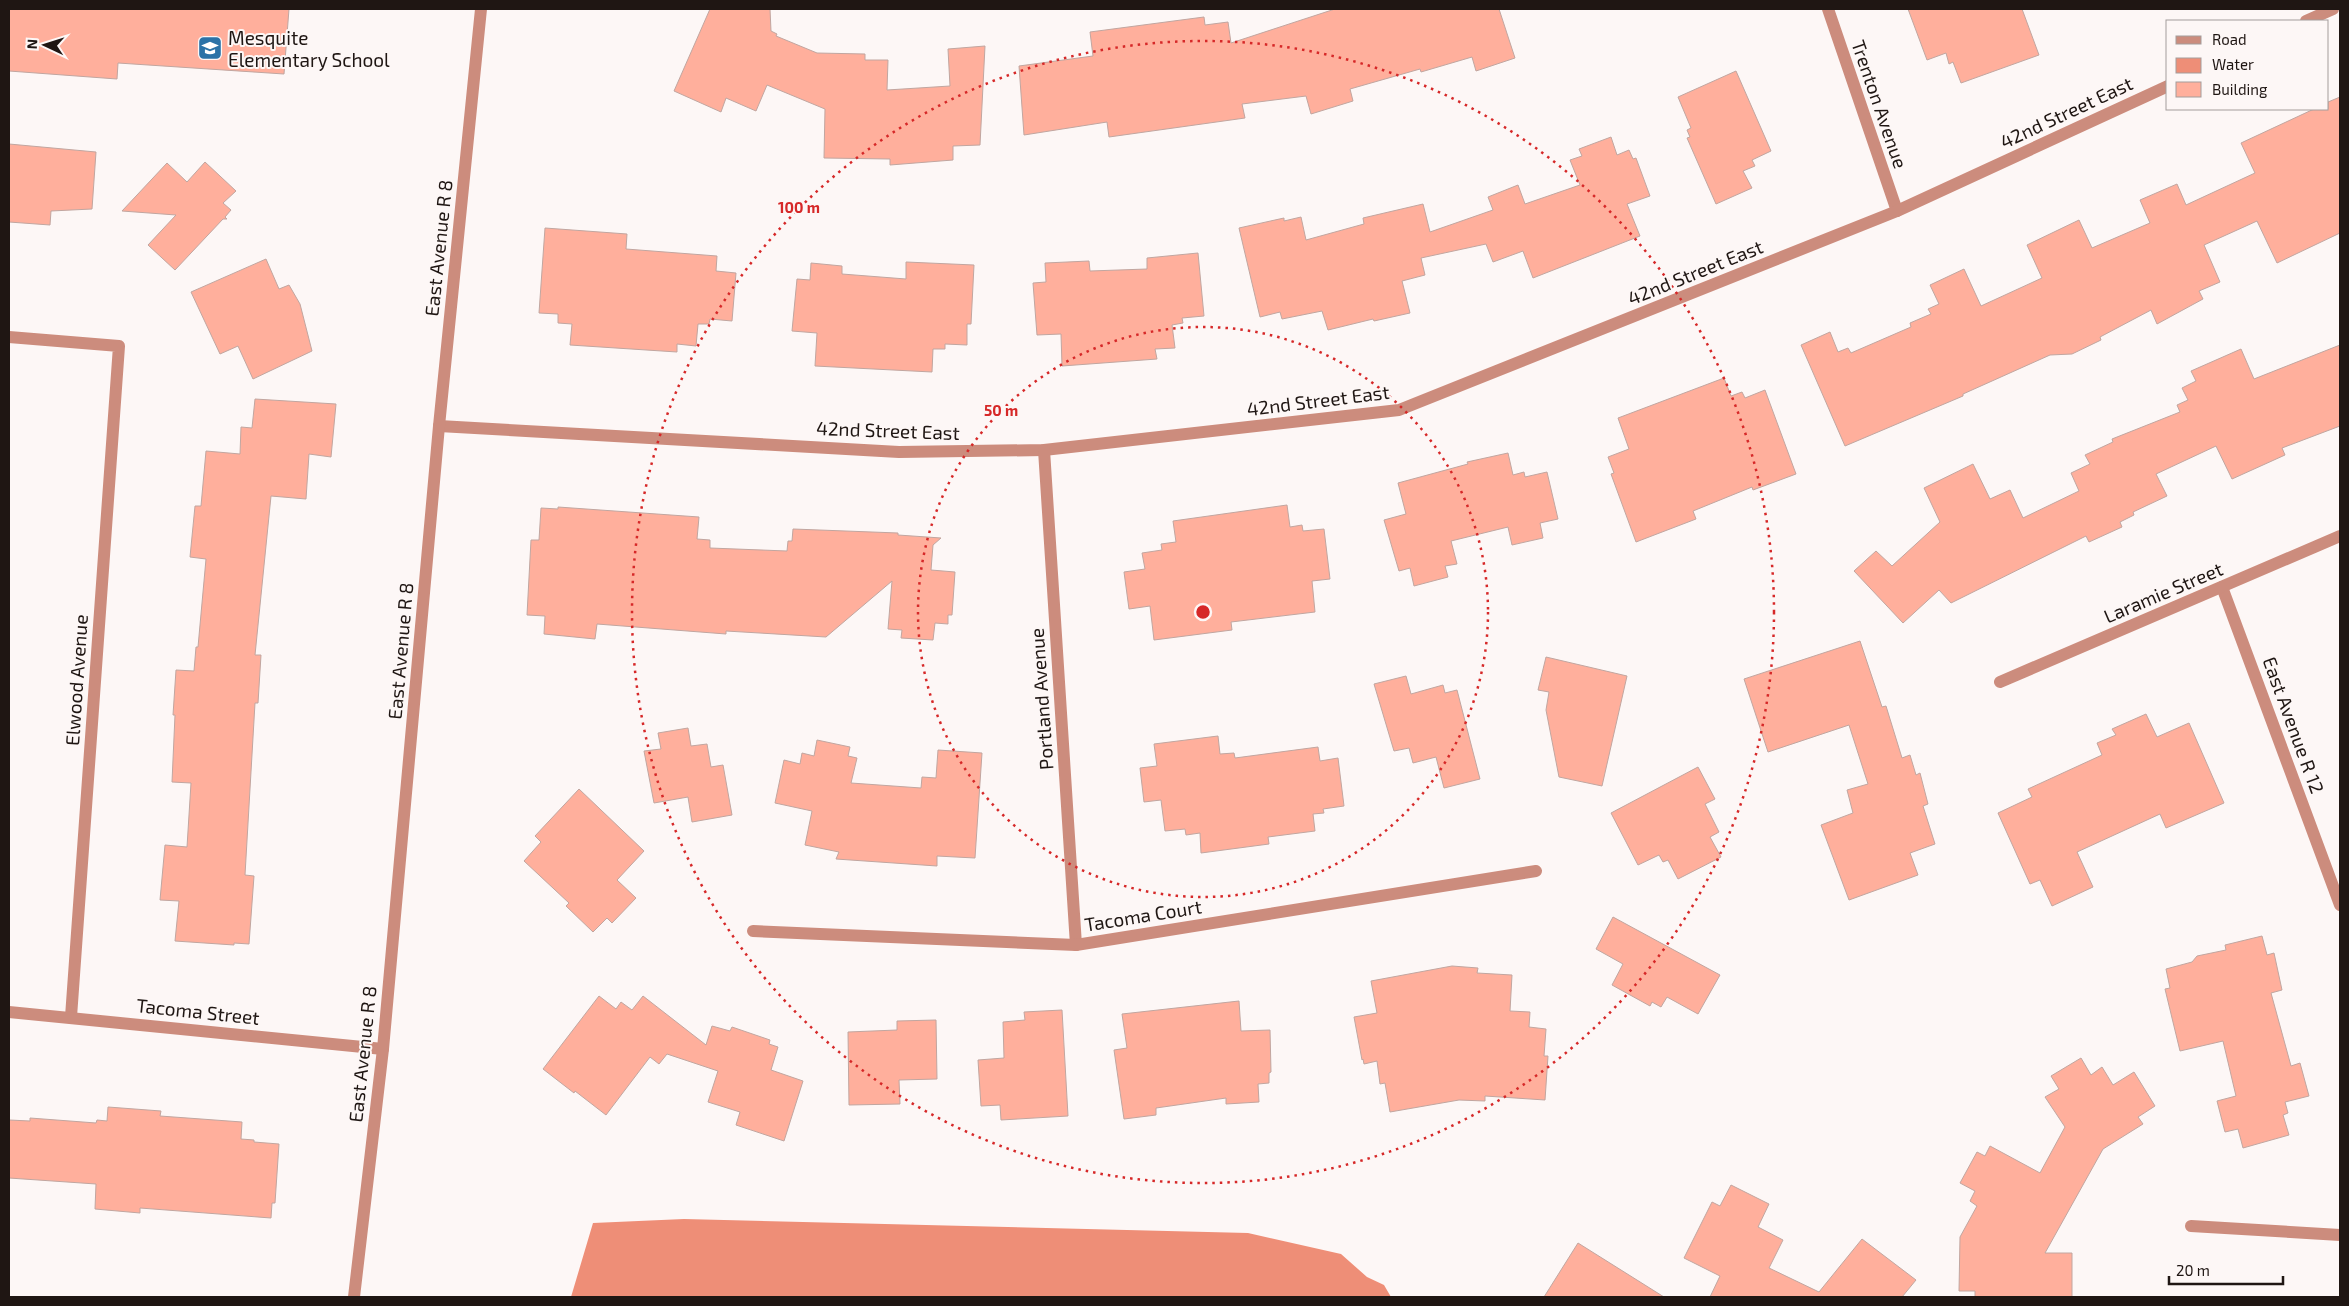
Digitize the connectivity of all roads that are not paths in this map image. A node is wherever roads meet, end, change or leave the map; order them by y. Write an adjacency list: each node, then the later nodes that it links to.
1 (481, 9): 8 (street, East Avenue R 8)
2 (1828, 9): 6 (street, Trenton Avenue)
3 (2333, 9): 4 (street)
4 (2308, 20)
5 (2166, 87): 6 (street, 42nd Street East)
6 (1897, 211): 9 (street, 42nd Street East)
7 (9, 337): 18 (street, Elwood Avenue)
8 (440, 426): 9 (street, 42nd Street East); 19 (street, East Avenue R 8)
9 (1044, 450): 16 (street, Portland Avenue)
10 (2340, 536): 11 (street, Laramie Street)
11 (2222, 587): 12 (street, Laramie Street); 14 (street, East Avenue R 12)
12 (2000, 682)
13 (1536, 871): 16 (street, Tacoma Court)
14 (2340, 905)
15 (753, 931): 16 (street, Tacoma Court)
16 (1076, 945)
17 (9, 1012): 18 (street, Tacoma Street)
18 (71, 1017): 19 (street, Tacoma Street)
19 (383, 1048): 22 (street, East Avenue R 8)
20 (2190, 1226): 21 (street)
21 (2340, 1234)
22 (354, 1297)

